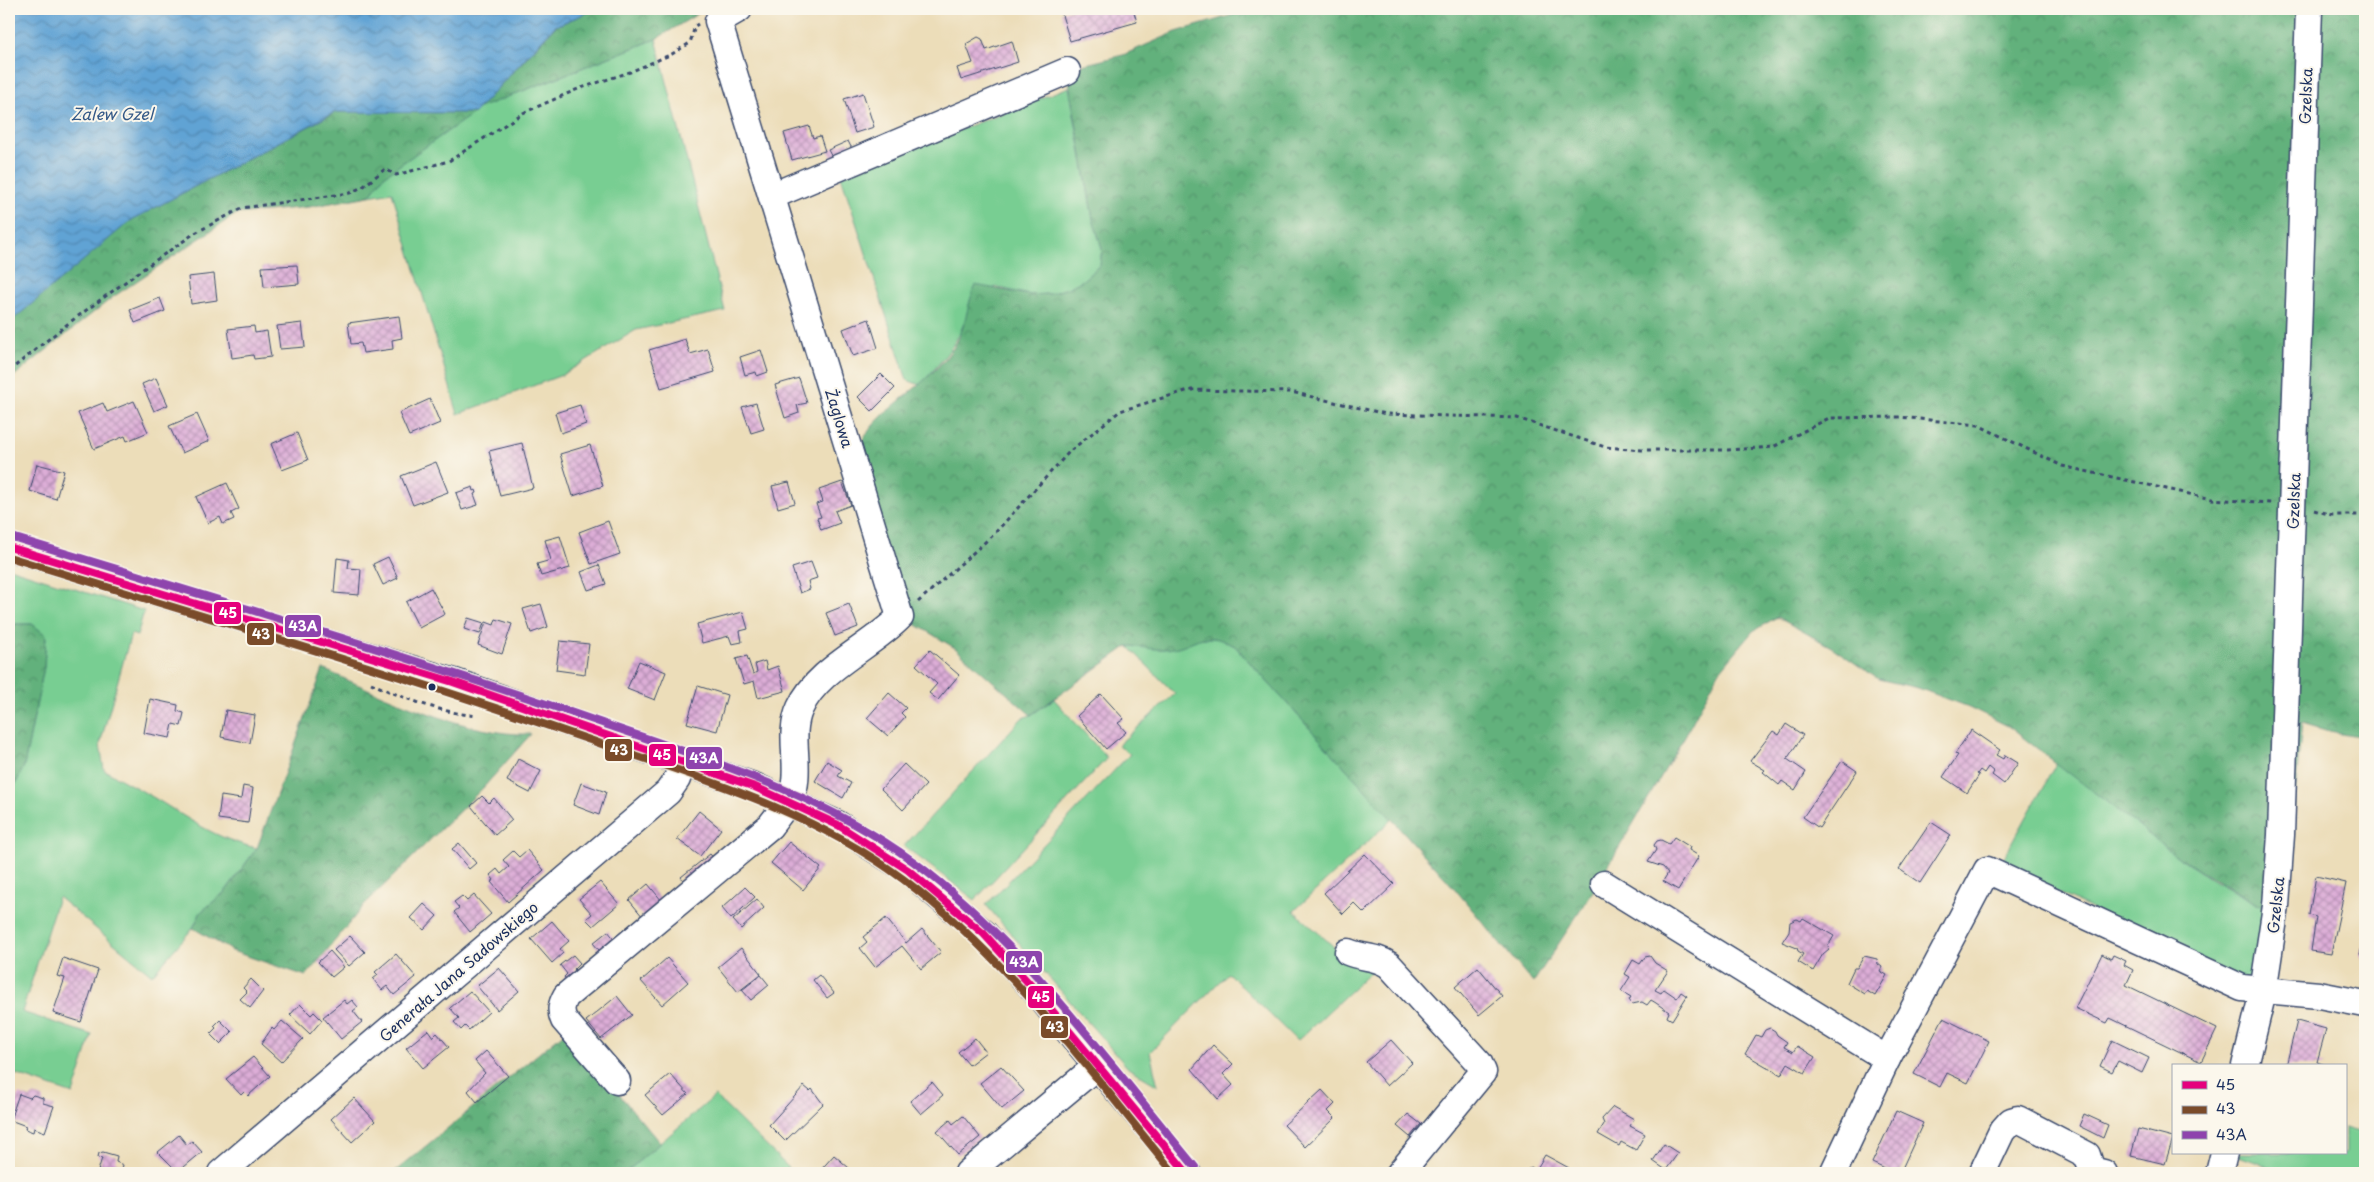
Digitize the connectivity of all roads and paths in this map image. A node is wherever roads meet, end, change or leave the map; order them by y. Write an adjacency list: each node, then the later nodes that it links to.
1 (739, 9): 5 (street, Żaglowa)
2 (2309, 9): 7 (street, Gzelska)
3 (702, 21): 6 (path)
4 (1067, 71): 5 (street)
5 (772, 196): 10 (street, Żaglowa)
6 (9, 370)
7 (2293, 504): 8 (path); 10 (path); 15 (street, Gzelska)
8 (2365, 514)
9 (9, 547): 11 (main road)
10 (900, 617): 12 (street)
11 (683, 761): 12 (main road); 22 (street, Generała Jana Sadowskiego)
12 (788, 801): 19 (main road); 20 (street)
13 (1604, 884): 17 (street)
14 (1348, 952): 25 (street)
15 (2263, 992): 16 (street); 17 (street); 18 (street, Gzelska)
16 (2365, 1004)
17 (1887, 1059): 26 (street)
18 (2245, 1064)
19 (1098, 1065): 23 (street); 24 (main road)
20 (617, 1081)
21 (2224, 1154): 29 (street)
22 (221, 1173)
23 (968, 1173)
24 (1187, 1173)
25 (1400, 1173)
26 (1832, 1173)
27 (1982, 1173): 28 (street)
28 (2104, 1173)
29 (2218, 1173)

